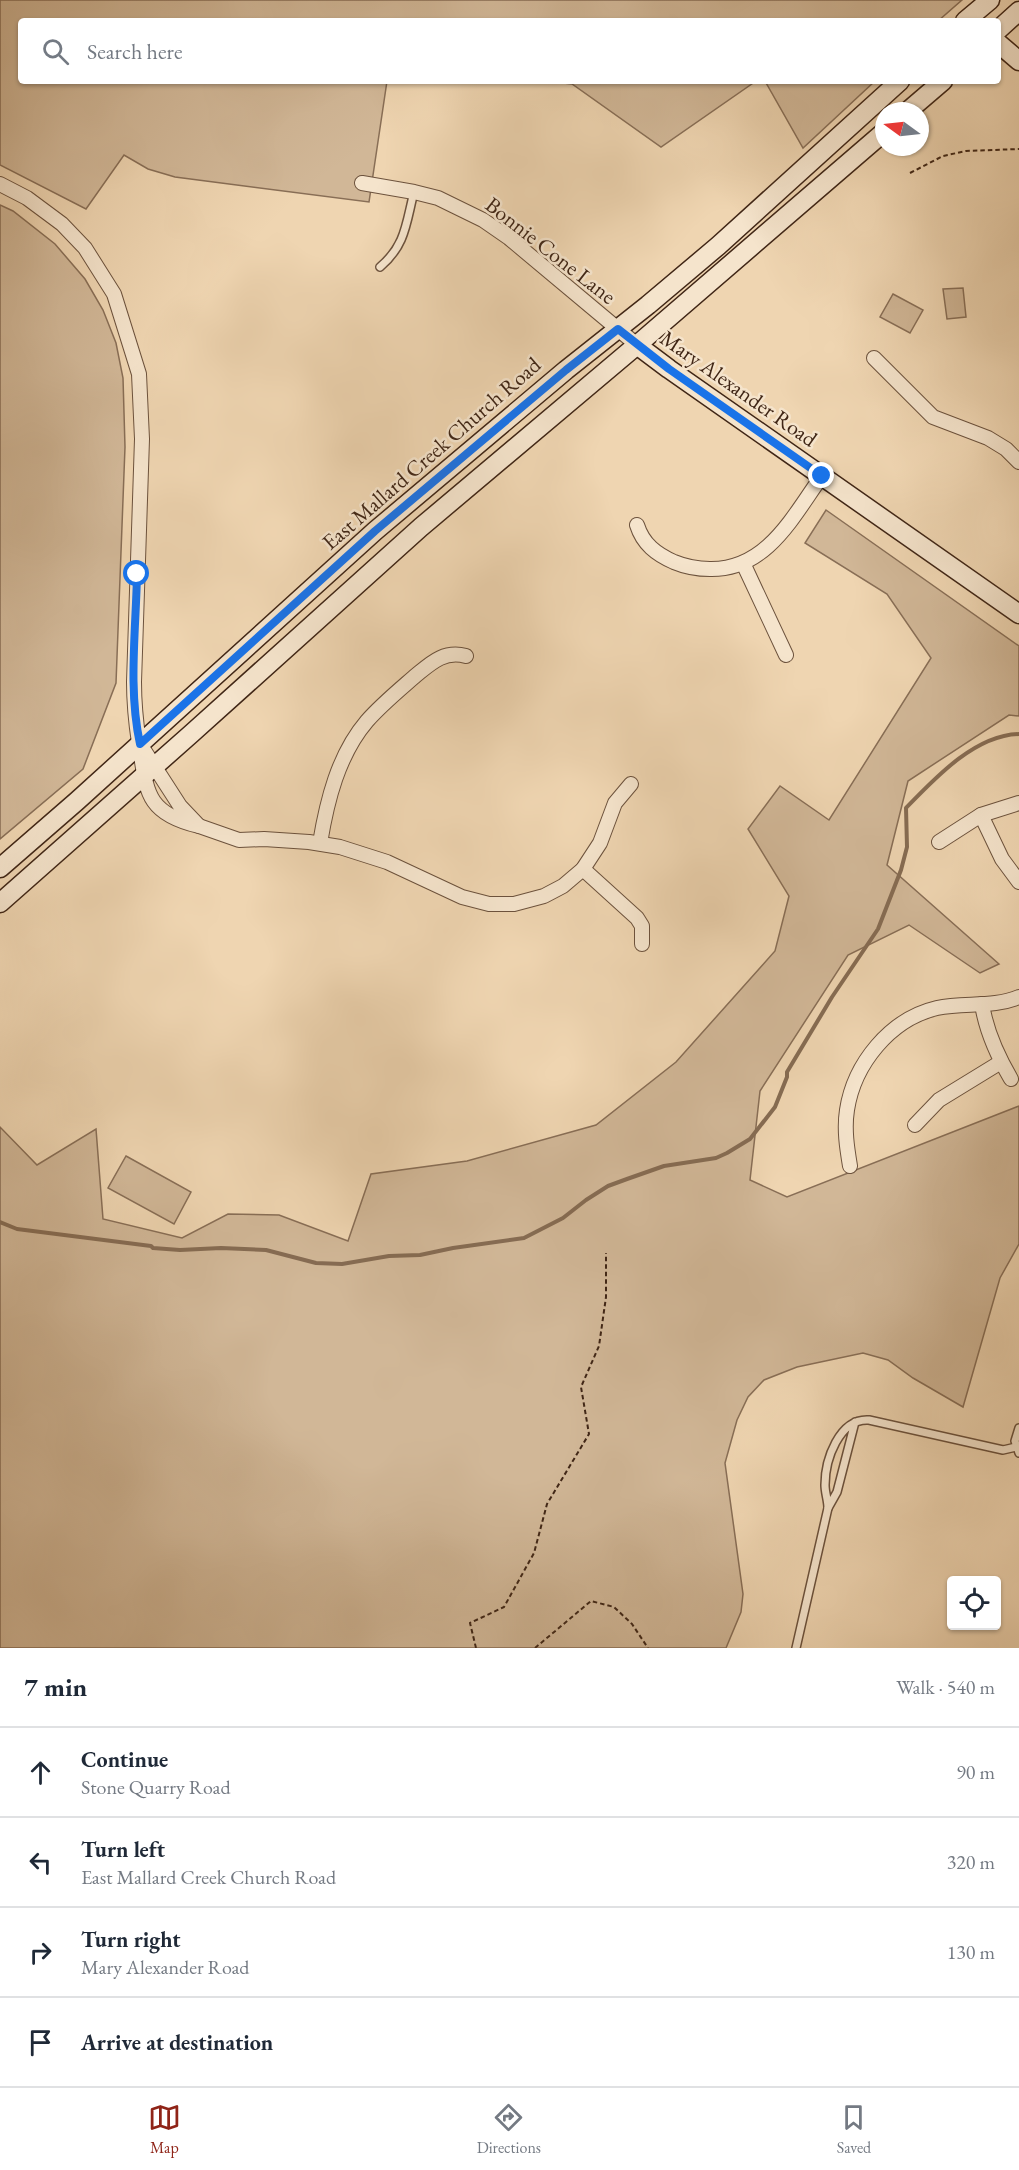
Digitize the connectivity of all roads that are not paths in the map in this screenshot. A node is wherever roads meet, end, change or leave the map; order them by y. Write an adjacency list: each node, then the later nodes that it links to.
1 (990, 0): 3 (main road)
2 (1019, 11): 4 (main road)
3 (971, 18)
4 (1001, 27)
5 (1001, 46): 6 (main road)
6 (1019, 61)
7 (897, 84): 15 (main road, East Mallard Creek Church Road)
8 (940, 84): 9 (main road)
9 (918, 102)
10 (875, 140): 16 (main road)
11 (362, 183): 13 (street, Bonnie Cone Lane)
12 (0, 184): 25 (street)
13 (414, 192): 14 (lane); 15 (street, Bonnie Cone Lane)
14 (380, 267)
15 (618, 329): 16 (street, Bonnie Cone Lane); 25 (main road, East Mallard Creek Church Road)
16 (638, 345): 19 (main road, Mary Alexander Road); 26 (main road)
17 (874, 358): 18 (street)
18 (1019, 462)
19 (822, 476): 21 (street); 22 (main road, Mary Alexander Road)
20 (637, 525): 21 (street)
21 (743, 563): 23 (street)
22 (1019, 614)
23 (786, 655)
24 (466, 656): 32 (street)
25 (140, 744): 26 (street); 33 (main road, East Mallard Creek Church Road)
26 (149, 771): 30 (street); 30 (street); 36 (main road)
27 (631, 784): 34 (street)
28 (1019, 803): 29 (street)
29 (981, 815): 31 (street); 35 (street)
30 (199, 826): 32 (street)
31 (939, 842)
32 (320, 843): 34 (street)
33 (0, 868)
34 (583, 869): 37 (street)
35 (1019, 882)
36 (0, 903)
37 (642, 944)
38 (1019, 997): 39 (street)
39 (982, 1004): 40 (street); 43 (street)
40 (1001, 1062): 41 (street); 42 (street)
41 (1011, 1079)
42 (915, 1125)
43 (850, 1166)
44 (855, 1422): 46 (lane); 47 (lane); 47 (lane)
45 (1019, 1428): 46 (lane)
46 (1017, 1450)
47 (828, 1508): 48 (lane)
48 (796, 1648)

